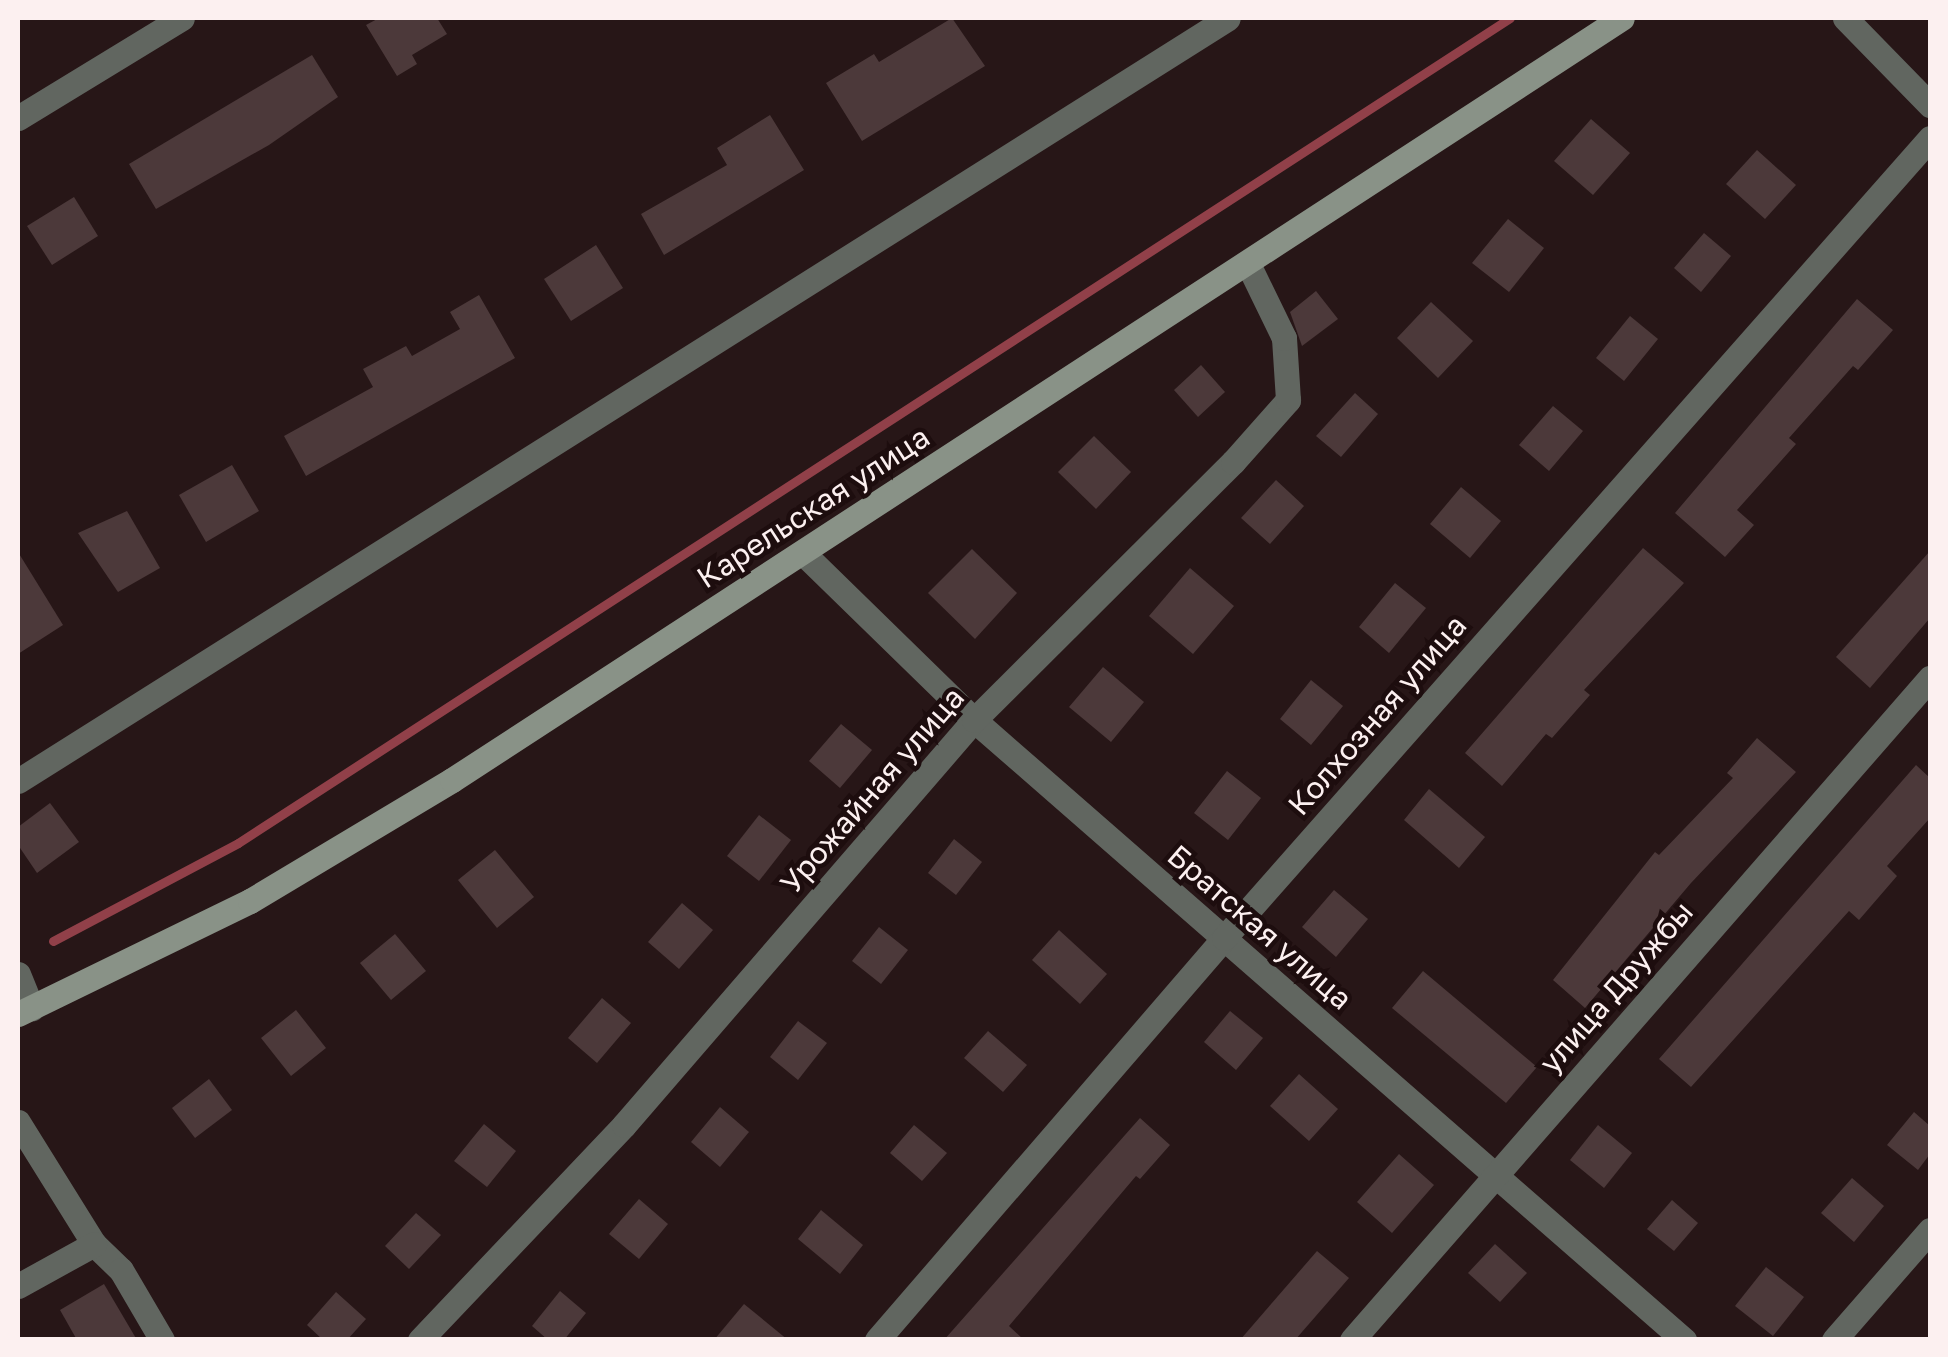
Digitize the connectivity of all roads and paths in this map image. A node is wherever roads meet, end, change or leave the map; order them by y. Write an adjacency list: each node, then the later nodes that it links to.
1 (182, 18): 6 (street)
2 (1228, 18): 12 (street)
3 (1622, 18): 8 (main road, Карельская улица)
4 (1845, 18): 5 (street)
5 (1930, 105)
6 (18, 118)
7 (1930, 138): 13 (street, Колхозная улица)
8 (1248, 264): 9 (main road, Карельская улица); 11 (street, Урожайная улица)
9 (803, 553): 11 (street, Братская улица); 15 (main road, Карельская улица)
10 (1930, 678): 17 (street, улица Дружбы)
11 (974, 720): 13 (street, Братская улица); 22 (street, Урожайная улица)
12 (18, 781)
13 (1224, 938): 17 (street, Братская улица); 23 (street, Колхозная улица)
14 (18, 974): 15 (street)
15 (25, 1011)
16 (18, 1122): 19 (street)
17 (1493, 1176): 24 (street, улица Дружбы); 25 (street, Братская улица)
18 (1930, 1230): 26 (street)
19 (94, 1244): 20 (street); 21 (street)
20 (18, 1286)
21 (162, 1340)
22 (420, 1340)
23 (877, 1340)
24 (1352, 1340)
25 (1684, 1340)
26 (1834, 1340)

